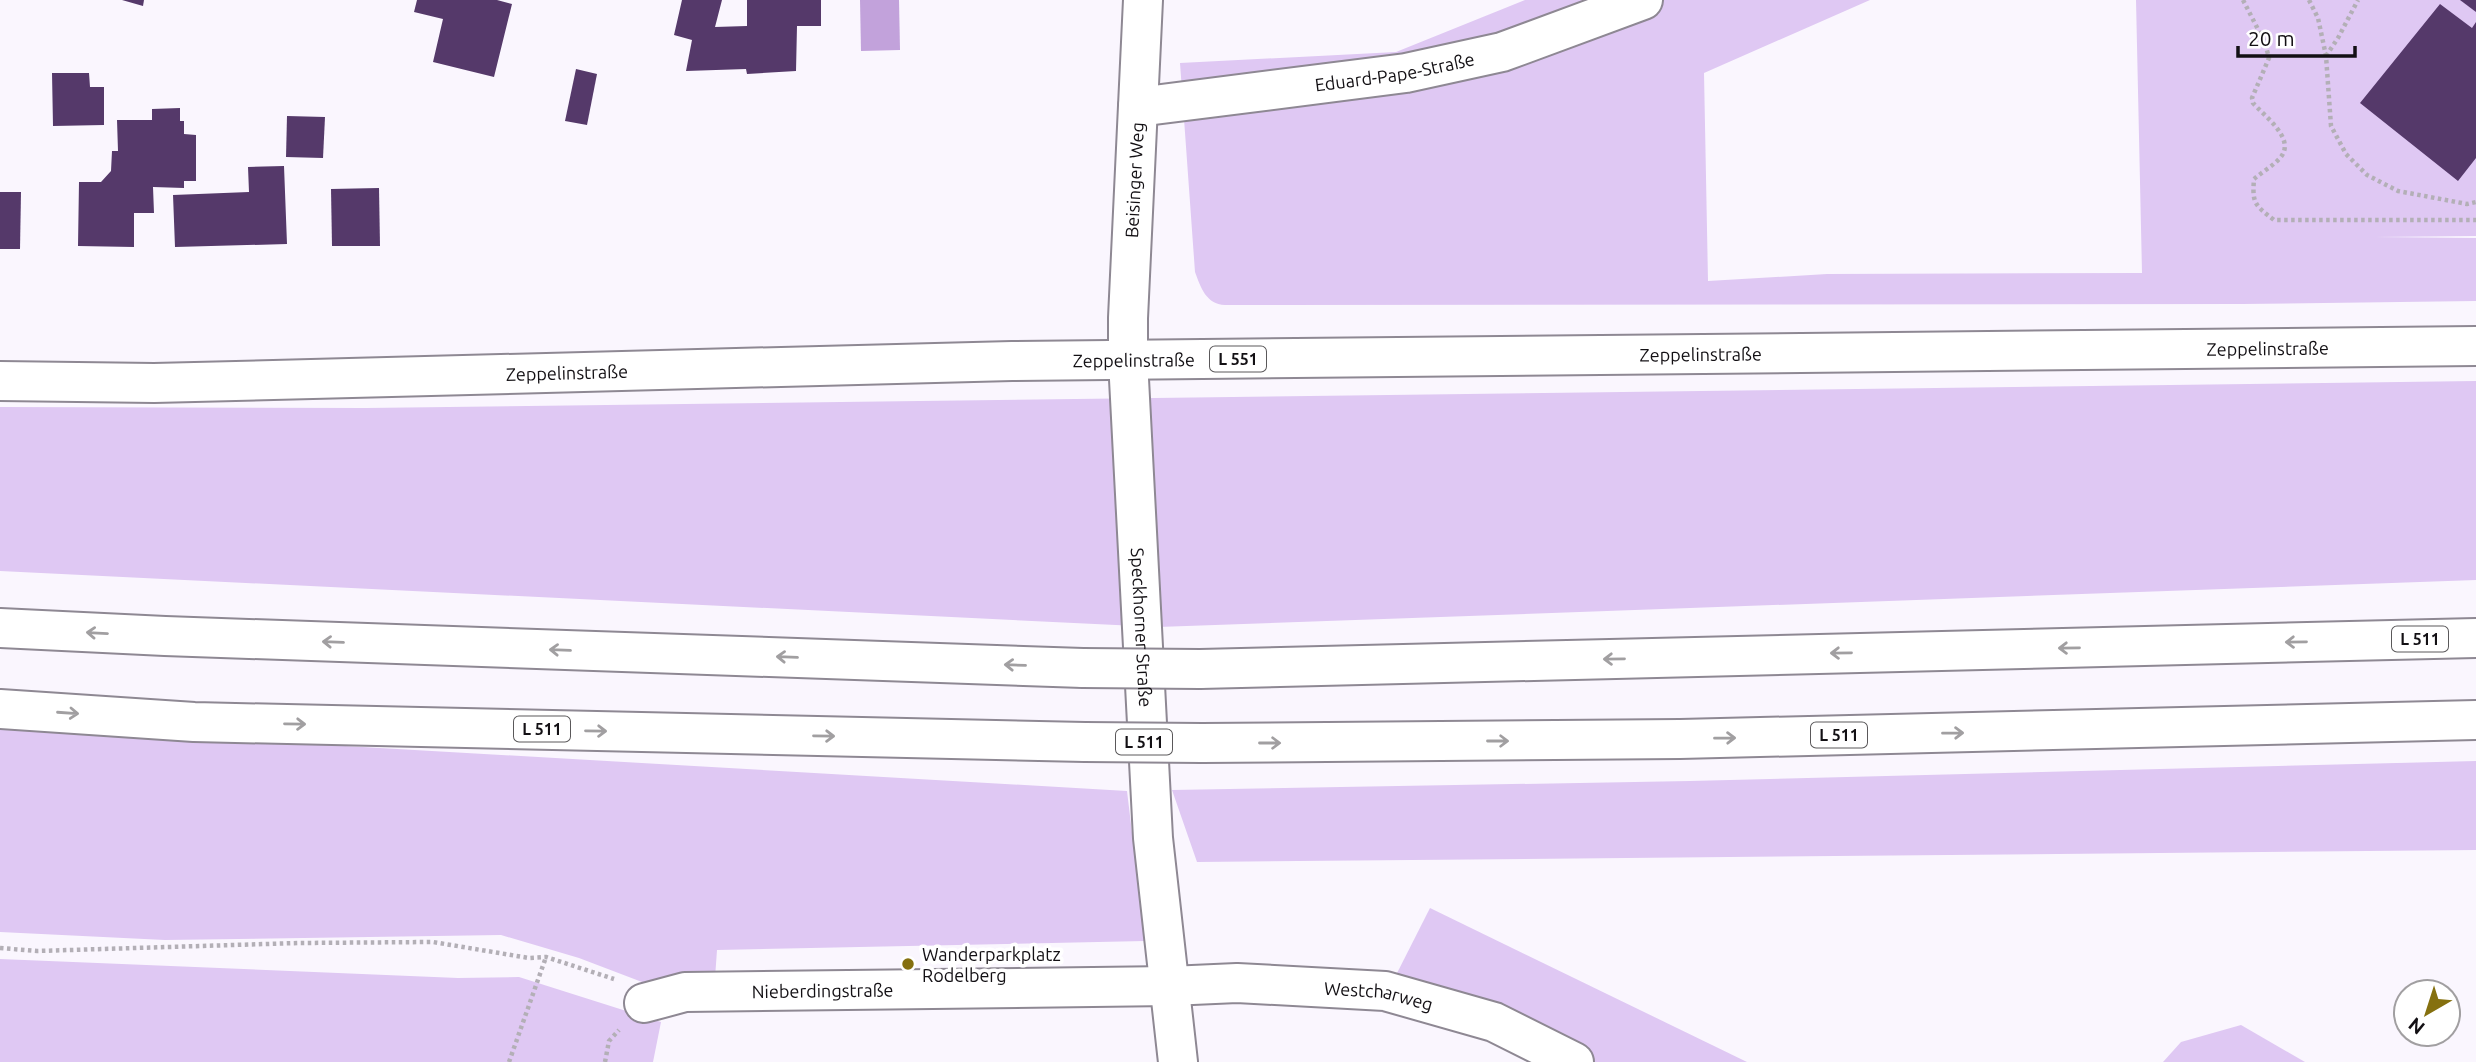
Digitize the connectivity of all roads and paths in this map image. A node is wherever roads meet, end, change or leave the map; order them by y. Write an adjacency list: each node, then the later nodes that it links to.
1 (1143, 0): 7 (main road, Beisinger Weg)
2 (1643, 0): 7 (main road, Eduard-Pape-Straße)
3 (2243, 0): 9 (path)
4 (2309, 0): 6 (path)
5 (2358, 0): 6 (path)
6 (2326, 56): 8 (path)
7 (1138, 107): 11 (main road, Beisinger Weg)
8 (2476, 202)
9 (2476, 220)
10 (2476, 346): 11 (main road, Zeppelinstraße / L 551)
11 (1128, 360): 12 (main road, Zeppelinstraße / L 551); 19 (main road, Speckhorner Straße)
12 (0, 381)
13 (0, 628): 14 (main road, L 511, one-way to 13, bridge)
14 (2476, 638)
15 (0, 709): 16 (main road, L 511, one-way to 16, bridge)
16 (2476, 720)
17 (0, 948): 18 (path)
18 (546, 957): 20 (path); 21 (path)
19 (1170, 986): 20 (main road, Nieberdingstraße); 22 (main road, Speckhorner Straße); 23 (main road, Westcharweg)
20 (644, 1003)
21 (509, 1062)
22 (1178, 1062)
23 (1574, 1062)

